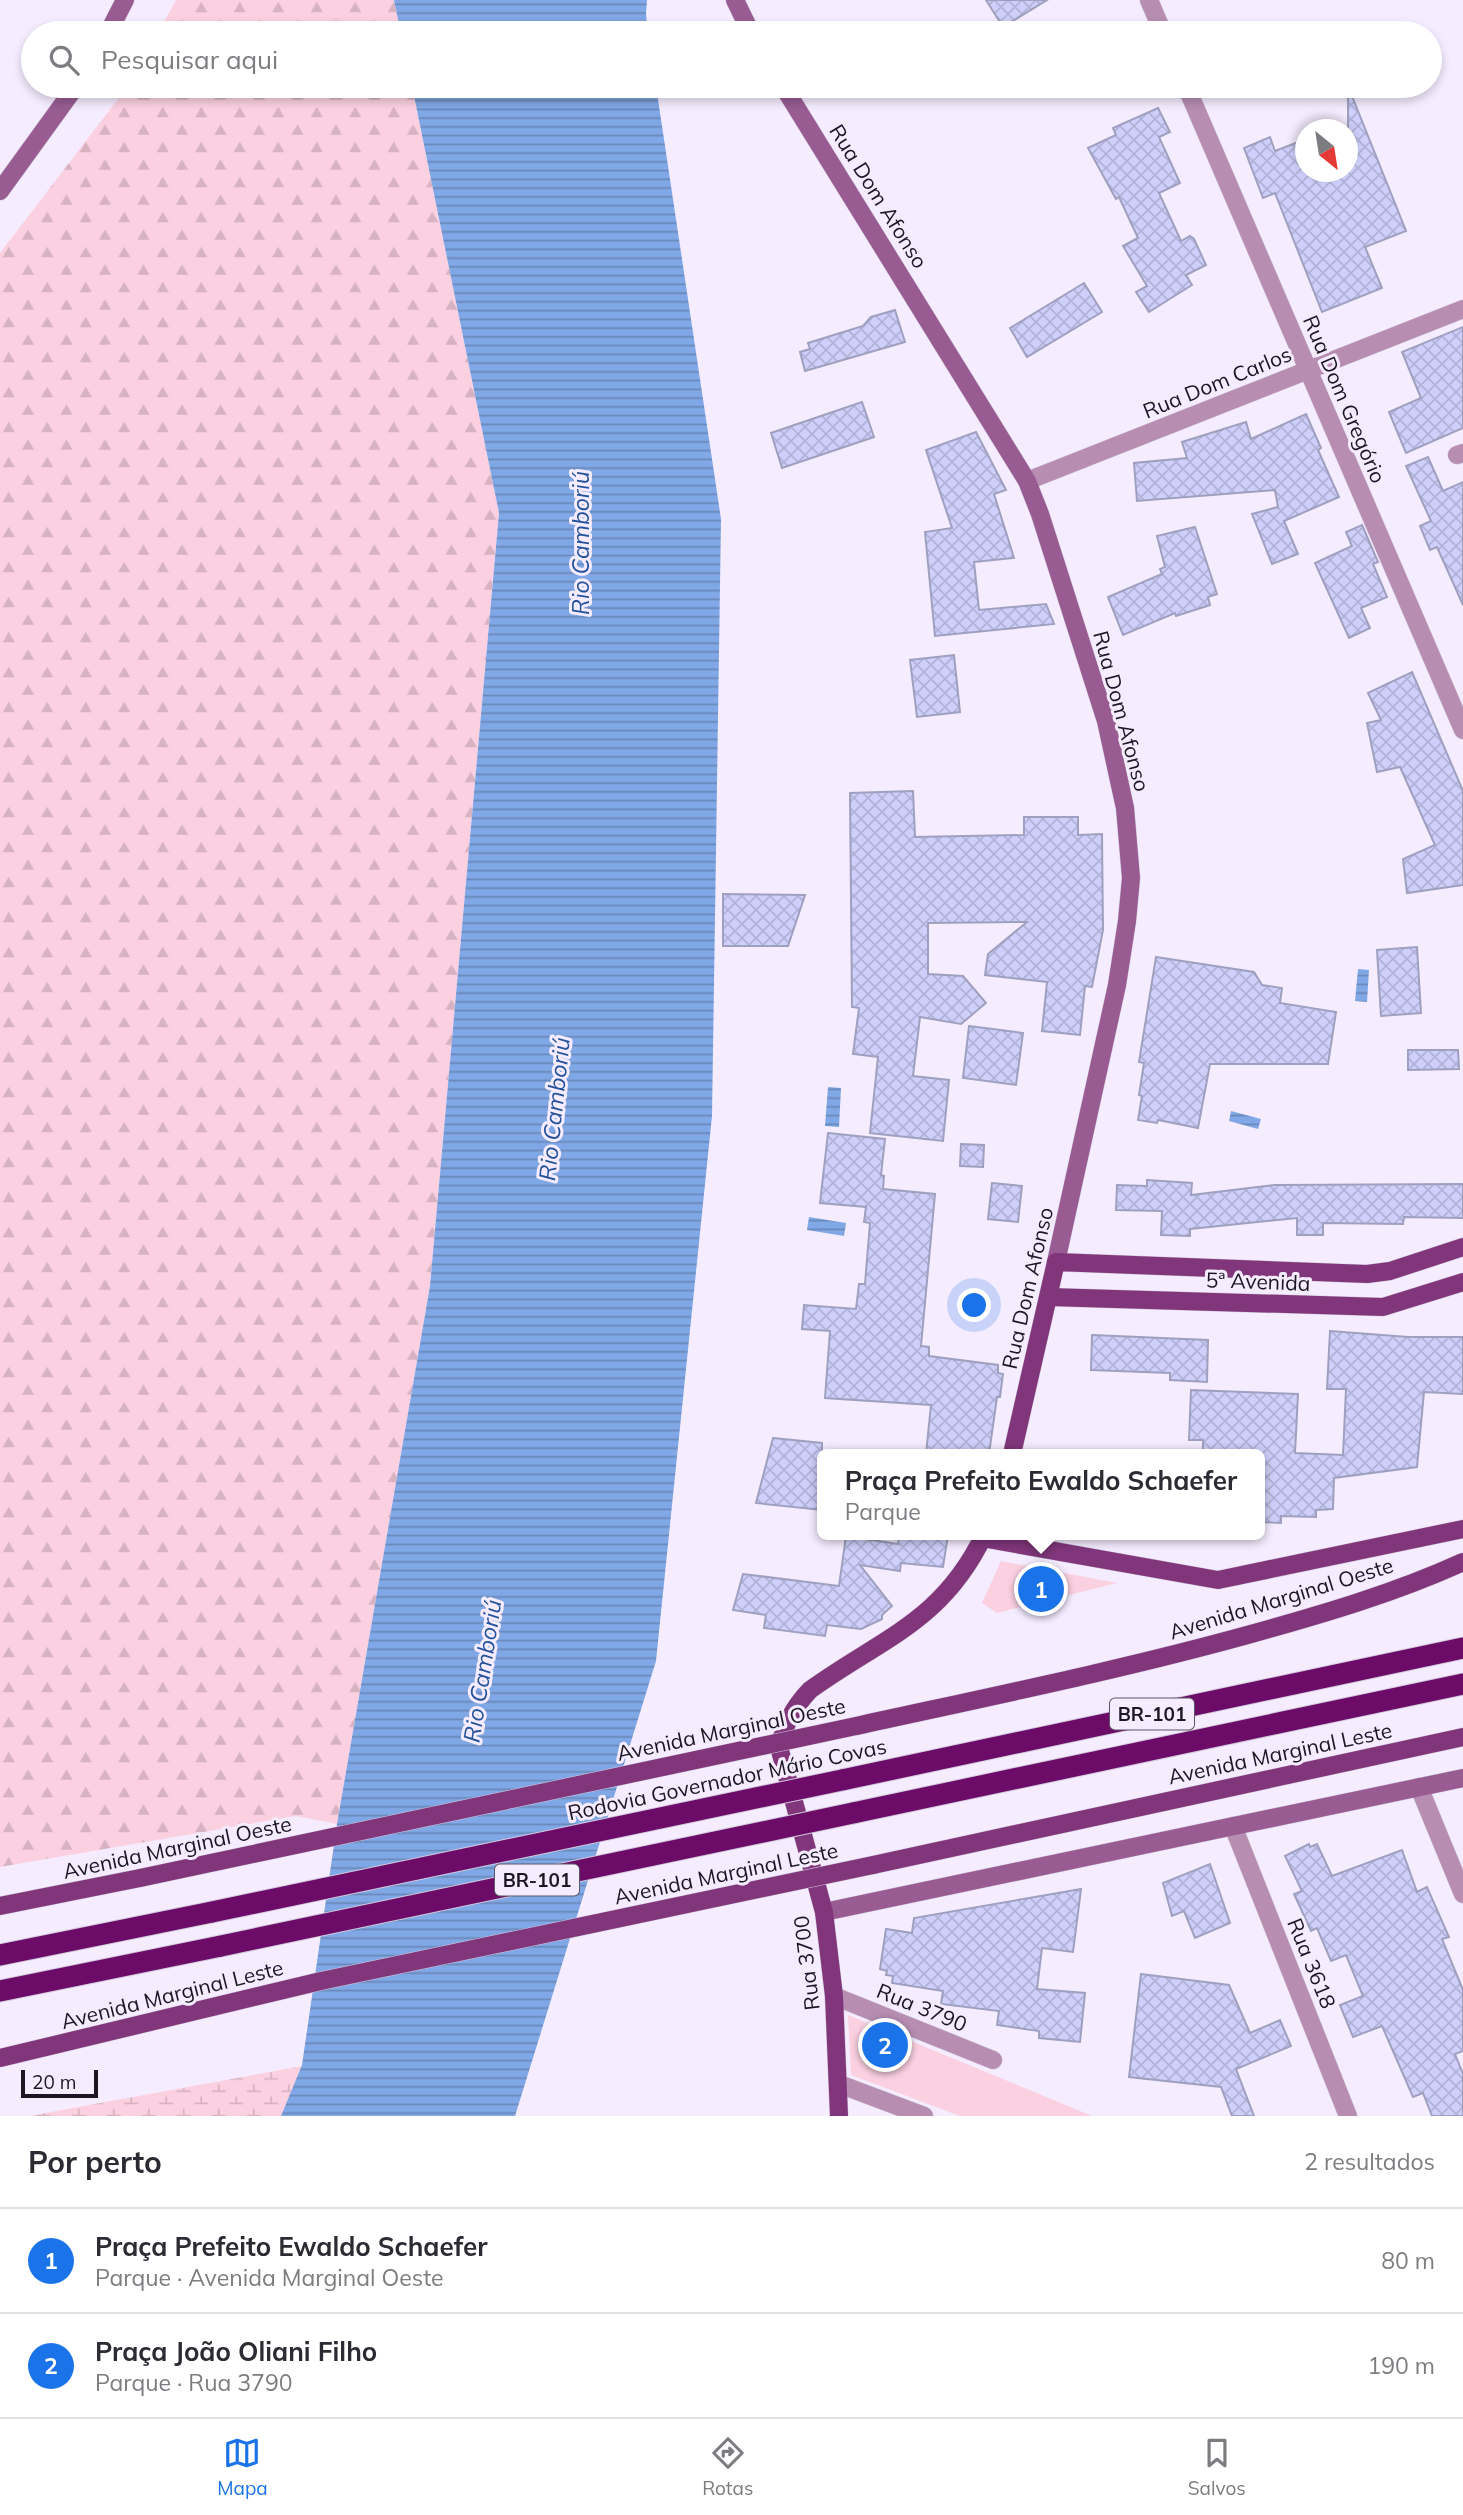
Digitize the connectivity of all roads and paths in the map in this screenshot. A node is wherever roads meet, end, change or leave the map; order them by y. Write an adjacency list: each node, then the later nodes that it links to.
1 (125, 0): 4 (main road)
2 (735, 0): 5 (main road)
3 (1149, 0): 6 (street)
4 (114, 21)
5 (745, 21)
6 (1158, 21)
7 (67, 98): 10 (main road)
8 (790, 98): 13 (main road, Rua Dom Afonso)
9 (1191, 98): 12 (street, Rua Dom Gregório)
10 (0, 191)
11 (1463, 309): 12 (street, Rua Dom Carlos)
12 (1308, 370): 13 (street, Rua Dom Carlos); 14 (street, Rua Dom Gregório)
13 (1027, 481): 16 (main road, Rua Dom Afonso)
14 (1463, 730)
15 (1463, 1247): 16 (main road, 5ª Avenida)
16 (1056, 1262): 18 (main road, Rua Dom Afonso)
17 (1463, 1282): 18 (main road, 5ª Avenida)
18 (1049, 1297): 19 (main road, Rua Dom Afonso)
19 (1013, 1449)
20 (1463, 1529): 22 (main road, Avenida Marginal Oeste)
21 (981, 1540): 32 (main road, Rua 3700)
22 (1004, 1540)
23 (1463, 1562): 31 (main road, Avenida Marginal Oeste, bridge)
24 (1463, 1648): 33 (highway, Rodovia Governador Mário Covas / BR-101, bridge)
25 (1463, 1684): 34 (highway, BR-101, bridge)
26 (1463, 1737): 36 (main road, Avenida Marginal Leste, bridge)
27 (1463, 1778): 28 (main road)
28 (1419, 1787): 29 (main road); 30 (street)
29 (1233, 1826): 32 (main road); 41 (street, Rua 3618)
30 (1463, 1895)
31 (0, 1906)
32 (824, 1912): 35 (main road, Rua 3700)
33 (0, 1955)
34 (0, 1991)
35 (834, 1996): 37 (street, Rua 3790); 38 (main road, Rua 3700)
36 (0, 2058)
37 (993, 2060)
38 (839, 2084): 39 (main road, Rua 3700); 40 (street)
39 (839, 2116)
40 (924, 2116)
41 (1348, 2116)

